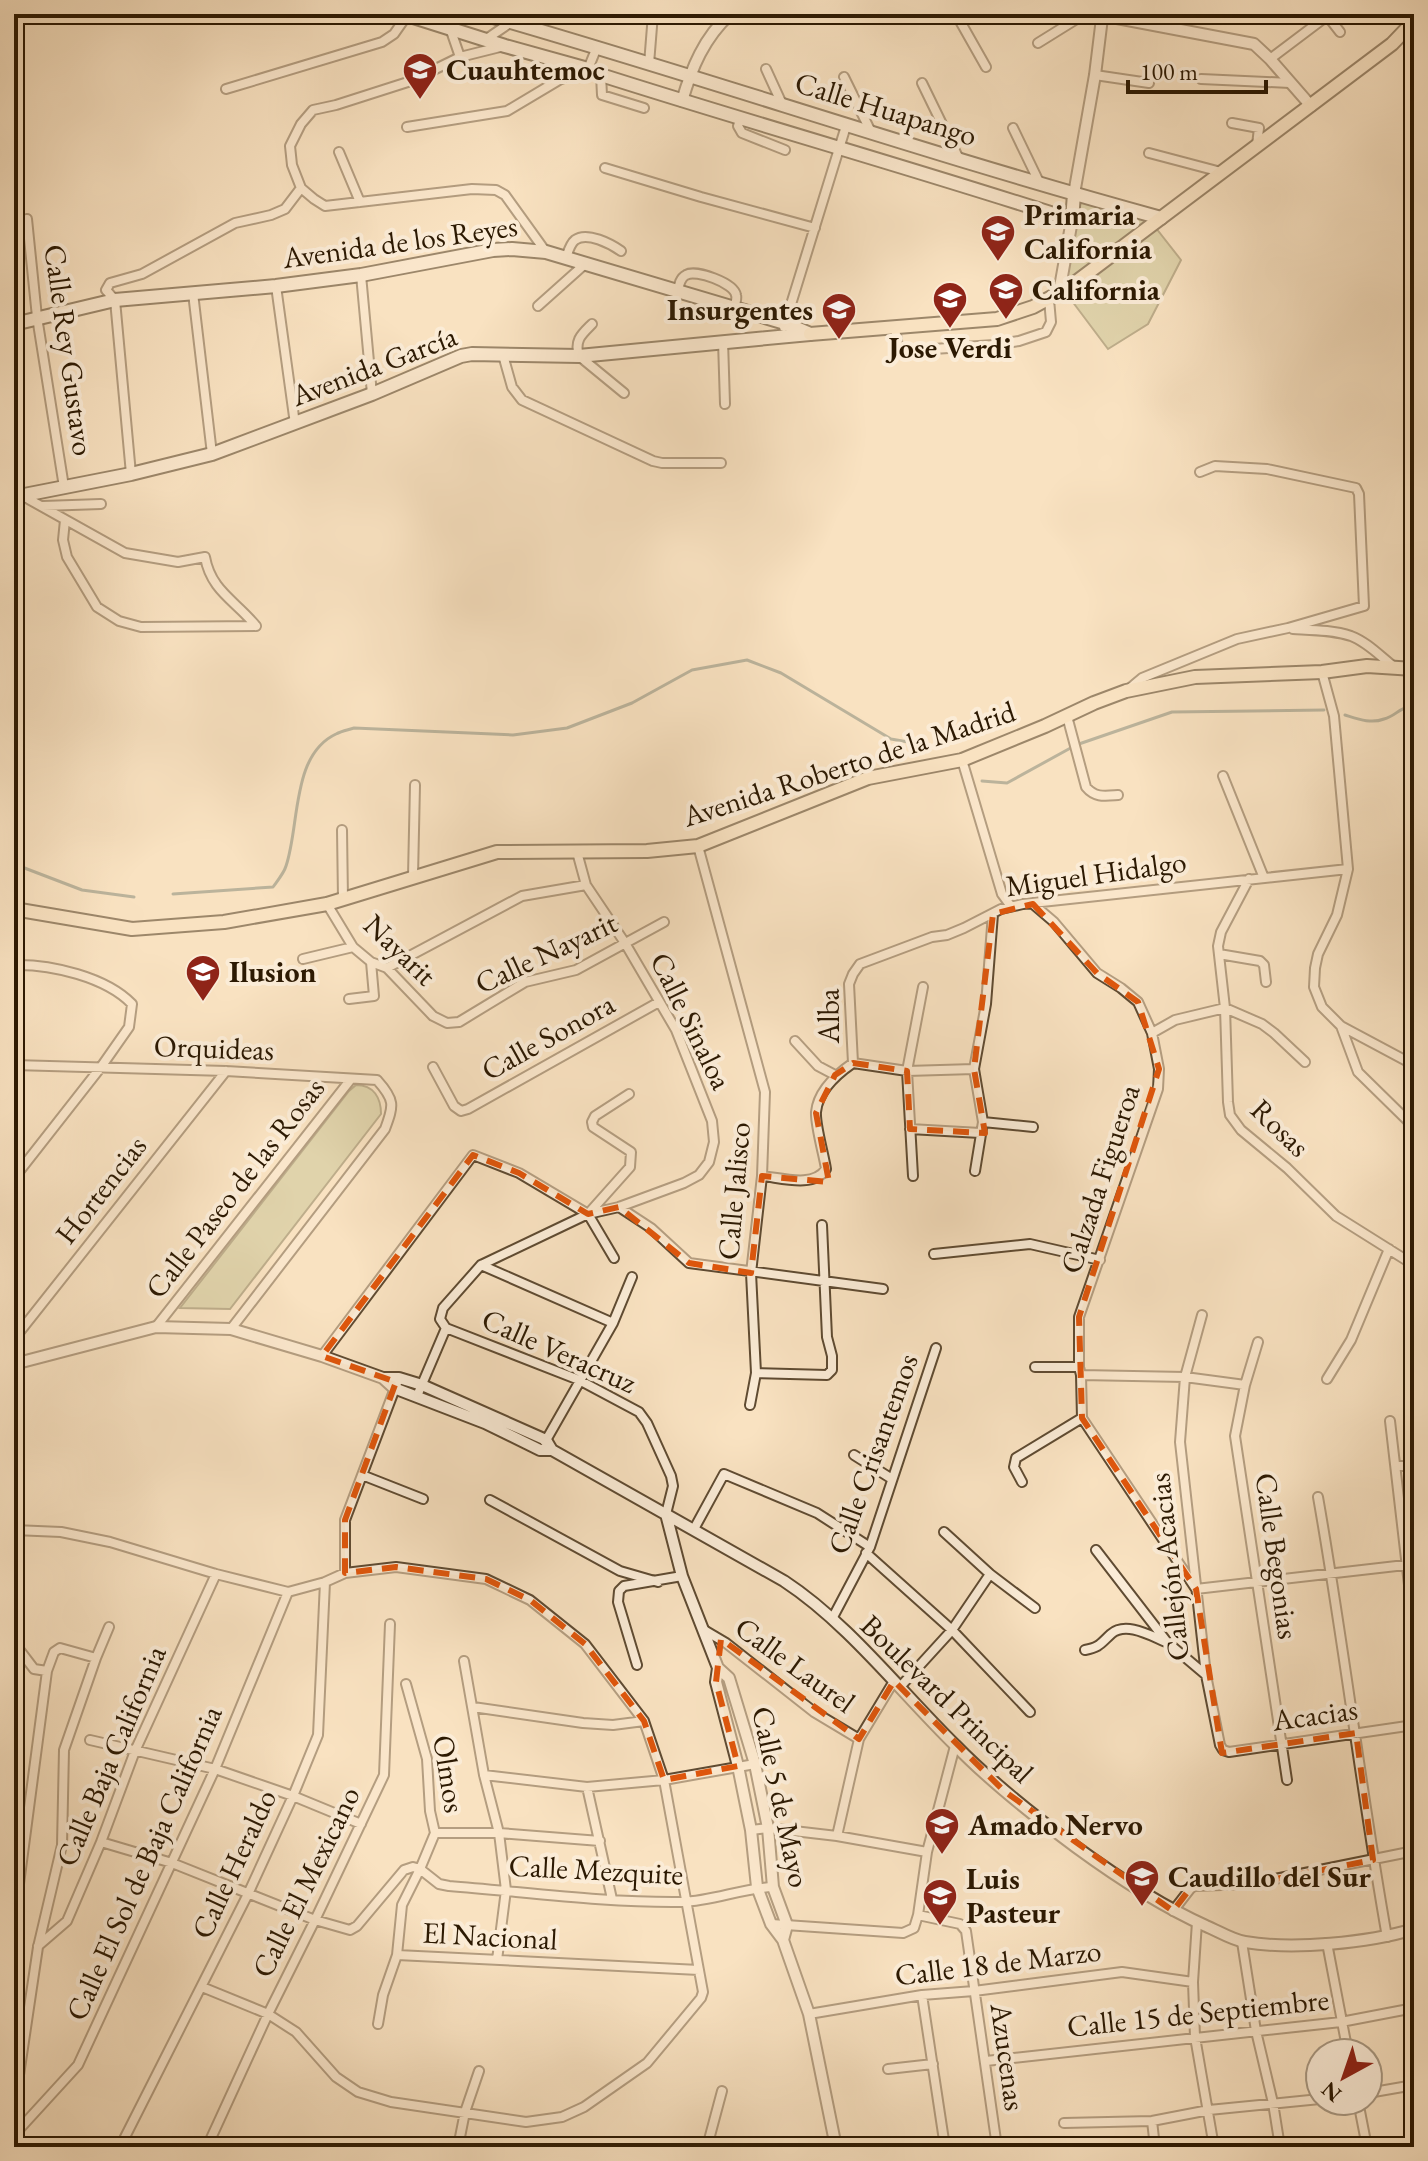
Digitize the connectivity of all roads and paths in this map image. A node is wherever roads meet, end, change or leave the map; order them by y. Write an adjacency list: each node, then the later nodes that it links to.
1 (406, 14): 13 (main road, Calle Huapango); 33 (street)
2 (483, 14): 12 (main road, Calle Huapango)
3 (523, 14): 12 (street)
4 (653, 14): 21 (street)
5 (956, 14): 22 (street)
6 (1078, 15): 10 (street); 16 (street)
7 (1326, 15): 14 (street); 20 (street)
8 (726, 16): 27 (street)
9 (1118, 16): 10 (street); 20 (street)
10 (1102, 18): 26 (street)
11 (1414, 21): 36 (main road, Avenida García)
12 (509, 22): 15 (street); 18 (main road, Calle Huapango)
13 (450, 28): 15 (main road, Calle Huapango); 19 (street)
14 (1340, 32)
15 (485, 40): 17 (main road, Calle Huapango)
16 (1038, 43)
17 (505, 46): 19 (street); 23 (main road, Calle Huapango)
18 (597, 47): 21 (main road, Calle Huapango); 23 (street)
19 (460, 57): 53 (street)
20 (1270, 59): 32 (street)
21 (649, 64): 27 (main road, Calle Huapango)
22 (986, 67)
23 (588, 69): 25 (main road, Calle Huapango); 41 (street)
24 (766, 69): 35 (street)
25 (601, 75): 34 (main road, Calle Huapango); 37 (street)
26 (1095, 75): 31 (street); 54 (street)
27 (689, 77): 34 (street); 35 (main road, Calle Huapango)
28 (844, 77): 43 (street)
29 (1201, 79): 32 (street)
30 (922, 83): 49 (street)
31 (1149, 83)
32 (1290, 83): 36 (street)
33 (226, 89)
34 (682, 101): 38 (main road, Calle Huapango)
35 (782, 105): 40 (main road, Calle Huapango)
36 (1311, 106): 44 (main road, Avenida García)
37 (644, 108)
38 (740, 119): 45 (main road, Calle Huapango); 46 (street)
39 (1232, 123): 44 (street)
40 (846, 126): 43 (main road, Calle Huapango); 45 (street)
41 (407, 127)
42 (1013, 128): 52 (street)
43 (872, 133): 49 (main road, Calle Huapango)
44 (1257, 146): 51 (main road, Avenida García)
45 (839, 147): 58 (main road, Calle Huapango); 59 (street)
46 (785, 150)
47 (339, 152): 55 (street)
48 (1149, 153): 51 (street)
49 (959, 159): 52 (main road, Calle Huapango)
50 (605, 168): 59 (street)
51 (1221, 172): 56 (main road, Avenida García)
52 (1040, 185): 54 (main road, Calle Huapango)
53 (301, 188): 55 (street); 68 (street)
54 (1074, 194): 56 (main road, Calle Huapango); 58 (main road)
55 (360, 202): 61 (street)
56 (1161, 218): 69 (main road, Avenida García)
57 (27, 219): 72 (street, Calle Rey Gustavo)
58 (1072, 220): 69 (street)
59 (815, 228): 76 (street)
60 (621, 251): 62 (street)
61 (546, 252): 62 (main road, Avenida de los Reyes); 64 (main road, Avenida de los Reyes)
62 (566, 258): 63 (main road, Avenida de los Reyes)
63 (585, 264): 66 (main road, Avenida de los Reyes); 70 (street)
64 (361, 275): 65 (main road, Avenida de los Reyes); 81 (street)
65 (276, 286): 67 (main road, Avenida de los Reyes); 83 (street)
66 (678, 291): 71 (main road, Avenida de los Reyes); 71 (street)
67 (193, 293): 68 (main road, Avenida de los Reyes); 84 (street)
68 (111, 295): 72 (main road, Avenida de los Reyes); 87 (street)
69 (1054, 296): 75 (main road, Avenida García); 75 (street)
70 (538, 306)
71 (734, 308): 76 (main road, Avenida de los Reyes)
72 (37, 317): 73 (main road, Avenida de los Reyes); 88 (street, Calle Rey Gustavo)
73 (14, 324)
74 (592, 324): 79 (street)
75 (895, 328): 76 (main road, Avenida García)
76 (784, 329): 77 (main road, Avenida García)
77 (723, 341): 79 (main road, Avenida García); 82 (street)
78 (503, 355): 79 (main road, Avenida García); 81 (main road, Avenida García); 85 (street)
79 (579, 356): 80 (street)
80 (624, 393)
81 (372, 394): 83 (main road, Avenida García)
82 (725, 404)
83 (295, 424): 84 (main road, Avenida García)
84 (212, 454): 87 (main road, Avenida García)
85 (721, 463)
86 (1200, 472): 93 (street)
87 (131, 474): 88 (main road, Avenida García)
88 (64, 487): 89 (main road, Avenida García)
89 (19, 496): 91 (street)
90 (101, 504): 91 (street)
91 (43, 506): 92 (street)
92 (65, 520): 92 (street)
93 (1288, 628): 94 (street); 97 (street)
94 (1394, 667): 95 (main road, Avenida Roberto de la Madrid); 96 (main road, Avenida Roberto de la Madrid)
95 (1414, 669)
96 (1322, 672): 97 (main road, Avenida Roberto de la Madrid); 106 (street)
97 (1126, 691): 98 (main road, Avenida Roberto de la Madrid)
98 (1067, 716): 99 (main road, Avenida Roberto de la Madrid); 102 (street)
99 (962, 760): 104 (main road, Avenida Roberto de la Madrid); 114 (street)
100 (1223, 776): 108 (street)
101 (415, 785): 107 (street)
102 (1118, 795)
103 (342, 830): 111 (street)
104 (698, 846): 105 (main road, Avenida Roberto de la Madrid); 153 (street, Calle Jalisco)
105 (577, 852): 107 (main road, Avenida Roberto de la Madrid); 110 (street, Calle Sinaloa)
106 (1348, 869): 108 (street, Miguel Hidalgo); 132 (street)
107 (413, 876): 111 (main road, Avenida Roberto de la Madrid)
108 (1264, 878): 109 (street, Miguel Hidalgo)
109 (1249, 879): 113 (street, Miguel Hidalgo); 120 (street, Rosas)
110 (586, 885): 118 (street, Calle Sinaloa); 125 (street)
111 (343, 899): 112 (main road, Avenida Roberto de la Madrid)
112 (327, 904): 115 (main road, Avenida Roberto de la Madrid); 119 (street, Nayarit)
113 (1033, 904): 114 (street, Miguel Hidalgo); 133 (street, Calzada Figueroa)
114 (1010, 905): 116 (street, Miguel Hidalgo)
115 (14, 909)
116 (993, 914): 123 (street, Miguel Hidalgo); 141 (street)
117 (664, 922): 118 (street, Calle Nayarit)
118 (625, 943): 129 (street, Calle Sinaloa); 131 (street, Calle Nayarit)
119 (353, 947): 121 (street); 122 (street, Nayarit)
120 (1219, 954): 126 (street); 130 (street, Rosas)
121 (303, 959)
122 (371, 962): 125 (street, Nayarit); 128 (street)
123 (860, 964): 136 (street, Alba)
124 (14, 965): 139 (street, Orquideas)
125 (387, 968): 131 (street, Nayarit)
126 (1266, 982)
127 (923, 987): 143 (street)
128 (349, 999)
129 (659, 1002): 140 (street, Calle Sonora); 156 (street, Calle Sinaloa)
130 (1225, 1008): 133 (street); 135 (street); 159 (street, Rosas)
131 (447, 1023)
132 (1341, 1026): 138 (street); 149 (street)
133 (1152, 1033): 162 (street, Calzada Figueroa)
134 (795, 1041): 144 (street)
135 (1305, 1062)
136 (853, 1063): 143 (street, Alba); 144 (street)
137 (14, 1065): 139 (street, Orquideas)
138 (1414, 1065)
139 (101, 1067): 142 (street, Orquideas); 155 (street)
140 (433, 1067)
141 (974, 1069): 143 (street, Alba); 147 (street)
142 (226, 1071): 145 (street, Orquideas); 174 (street, Hortencias)
143 (907, 1071): 150 (street)
144 (835, 1075): 153 (street)
145 (351, 1079): 171 (street, Calle Paseo de las Rosas); 173 (street, Orquideas)
146 (629, 1094): 157 (street)
147 (983, 1122): 148 (street); 151 (street)
148 (1033, 1127)
149 (1414, 1127)
150 (910, 1129): 151 (street); 154 (street)
151 (980, 1133): 152 (street)
152 (975, 1171)
153 (762, 1176): 165 (street, Calle Jalisco)
154 (913, 1176)
155 (14, 1178)
156 (619, 1207): 157 (street, Calle Sinaloa); 165 (street)
157 (588, 1214): 161 (street); 163 (street, Calle Sinaloa); 177 (street)
158 (822, 1225): 167 (street)
159 (1389, 1249): 164 (street, Rosas); 183 (street)
160 (934, 1254): 162 (street)
161 (614, 1258)
162 (1100, 1260): 180 (street, Calzada Figueroa)
163 (481, 1265): 170 (street); 172 (street)
164 (1414, 1265)
165 (751, 1273): 167 (street); 181 (street, Calle Jalisco)
166 (632, 1277): 170 (street)
167 (826, 1283): 168 (street); 181 (street)
168 (883, 1289)
169 (1202, 1315): 182 (street, Callejón Acacias)
170 (613, 1323): 184 (street)
171 (156, 1327): 173 (street, Boulevard Principal); 178 (street, Boulevard Principal)
172 (446, 1328): 184 (street, Calle Veracruz); 187 (street)
173 (231, 1329): 177 (street, Boulevard Principal)
174 (14, 1339)
175 (1258, 1342): 186 (street, Calle Begonias)
176 (936, 1348): 196 (street, Calle Crisantemos)
177 (322, 1356): 185 (street, Boulevard Principal)
178 (14, 1364)
179 (1035, 1367): 180 (street)
180 (1080, 1371): 182 (street); 189 (street, Calzada Figueroa)
181 (756, 1373): 188 (street, Calle Jalisco)
182 (1185, 1377): 186 (street); 216 (street, Callejón Acacias)
183 (1327, 1379)
184 (579, 1380): 191 (street); 201 (street, Calle Veracruz)
185 (397, 1383): 187 (street, Boulevard Principal); 195 (street)
186 (1245, 1385): 215 (street, Calle Begonias)
187 (419, 1391): 191 (street, Boulevard Principal)
188 (750, 1405)
189 (1082, 1418): 197 (street); 216 (street)
190 (1390, 1421): 193 (street)
191 (546, 1447): 201 (street, Boulevard Principal)
192 (854, 1455): 196 (street)
193 (1396, 1466): 194 (street); 207 (street)
194 (1414, 1466)
195 (362, 1475): 199 (street); 208 (street)
196 (892, 1479): 205 (street, Calle Crisantemos)
197 (1022, 1482)
198 (1318, 1497): 211 (street)
199 (423, 1499)
200 (490, 1500): 214 (street)
201 (666, 1514): 202 (street, Boulevard Principal); 212 (street, Calle 5 de Mayo)
202 (694, 1529): 205 (street); 220 (street, Boulevard Principal)
203 (14, 1530): 209 (street)
204 (944, 1532): 210 (street)
205 (868, 1550): 220 (street, Calle Crisantemos); 225 (street)
206 (1096, 1550): 226 (street)
207 (1410, 1565): 211 (street); 223 (street)
208 (345, 1573): 213 (street); 238 (street)
209 (216, 1574): 217 (street); 246 (street, Calle Baja California)
210 (990, 1574): 218 (street); 225 (street)
211 (1331, 1575): 215 (street); 240 (street)
212 (682, 1576): 214 (street); 224 (street, Calle 5 de Mayo)
213 (325, 1582): 217 (street); 254 (street, Calle Heraldo)
214 (658, 1582): 230 (street)
215 (1257, 1583): 216 (street); 243 (street, Calle Begonias)
216 (1196, 1589): 233 (street, Callejón Acacias)
217 (288, 1592): 249 (street, Calle El Sol de Baja California)
218 (1035, 1608)
219 (14, 1611): 232 (street)
220 (832, 1619): 235 (street, Boulevard Principal)
221 (390, 1624): 255 (street, Calle El Mexicano)
222 (109, 1627): 228 (street)
223 (1414, 1628)
224 (704, 1630): 231 (street, Calle 5 de Mayo); 241 (street, Calle Laurel)
225 (952, 1630): 235 (street); 237 (street)
226 (1167, 1642): 227 (street); 233 (street)
227 (1085, 1650)
228 (96, 1658): 232 (street); 286 (street)
229 (464, 1661): 236 (street)
230 (637, 1665)
231 (718, 1668): 247 (street, Calle 5 de Mayo); 248 (street, Calle 5 de Mayo)
232 (47, 1671): 277 (street)
233 (1206, 1675): 245 (street, Callejón Acacias)
234 (406, 1684): 258 (street, Olmos)
235 (897, 1684): 241 (street); 244 (street, Boulevard Principal)
236 (473, 1707): 238 (street); 250 (street)
237 (1030, 1712)
238 (644, 1721): 251 (street)
239 (1414, 1725): 240 (street, Acacias)
240 (1356, 1733): 243 (street, Acacias); 265 (street)
241 (859, 1739): 260 (street)
242 (90, 1740): 246 (street)
243 (1281, 1743): 245 (street, Acacias); 252 (street, Calle Begonias)
244 (955, 1746): 264 (street); 274 (street, Boulevard Principal)
245 (1223, 1750)
246 (135, 1751): 249 (street); 262 (street, Calle Baja California)
247 (755, 1764): 248 (street); 256 (street, Calle 5 de Mayo)
248 (738, 1766): 251 (street); 257 (street, Calle 5 de Mayo)
249 (215, 1769): 254 (street); 266 (street, Calle El Sol de Baja California)
250 (484, 1775): 253 (street); 259 (street)
251 (664, 1780): 253 (street); 273 (street)
252 (1287, 1780)
253 (587, 1787): 261 (street)
254 (293, 1796): 255 (street); 271 (street, Calle Heraldo)
255 (361, 1824): 276 (street, Calle El Mexicano)
256 (768, 1828): 257 (street); 260 (street); 269 (street, Calle 5 de Mayo)
257 (751, 1830): 268 (street, Calle 5 de Mayo)
258 (435, 1833): 259 (street); 267 (street, Olmos)
259 (499, 1833): 261 (street); 270 (street)
260 (837, 1836): 264 (street)
261 (600, 1841): 272 (street)
262 (101, 1842): 266 (street, El Nacional); 286 (street, Calle Baja California)
263 (1414, 1851): 265 (street)
264 (927, 1852): 275 (street)
265 (1373, 1860): 274 (street); 282 (street)
266 (172, 1863): 271 (street, El Nacional); 316 (street, Calle El Sol de Baja California)
267 (420, 1869): 270 (street, Calle Mezquite); 276 (street, El Nacional); 287 (street, El Nacional)
268 (757, 1887): 269 (street, Calle Mezquite); 273 (street, Calle Mezquite); 279 (street, Calle 5 de Mayo)
269 (773, 1887): 280 (street, Calle 5 de Mayo)
270 (506, 1890): 272 (street, Calle Mezquite); 288 (street)
271 (248, 1894): 276 (street, El Nacional); 291 (street, Calle Heraldo)
272 (612, 1899): 273 (street, Calle Mezquite)
273 (685, 1902): 289 (street)
274 (1173, 1911): 278 (street, Boulevard Principal)
275 (918, 1915): 280 (street); 292 (street, Azucenas)
276 (315, 1920): 295 (street, Calle El Mexicano)
277 (14, 1922)
278 (1197, 1922): 284 (street, Boulevard Principal); 290 (street)
279 (771, 1924): 280 (street); 283 (street, Calle 5 de Mayo)
280 (787, 1925): 283 (street, Calle 5 de Mayo)
281 (1414, 1929): 282 (street, Boulevard Principal)
282 (1387, 1937): 285 (street, Boulevard Principal)
283 (783, 1940): 296 (street, Calle 5 de Mayo)
284 (1242, 1942): 285 (street, Boulevard Principal); 299 (street)
285 (1327, 1943): 297 (street)
286 (38, 1947): 316 (street)
287 (397, 1955): 288 (street, El Nacional); 298 (street)
288 (497, 1960): 289 (street, El Nacional)
289 (699, 1970): 312 (street)
290 (1193, 1982): 292 (street, Calle 18 de Marzo); 300 (street)
291 (202, 1987): 295 (street); 317 (street, Calle Heraldo)
292 (974, 1991): 293 (street, Calle 18 de Marzo); 302 (street, Azucenas)
293 (922, 1995): 296 (street, Calle 18 de Marzo); 303 (street)
294 (1414, 2008): 297 (street, Calle 15 de Septiembre)
295 (268, 2014): 312 (street); 318 (street, Calle El Mexicano)
296 (809, 2014): 321 (street, Calle 5 de Mayo)
297 (1341, 2022): 299 (street, Calle 15 de Septiembre); 301 (street)
298 (378, 2024)
299 (1256, 2031): 300 (street, Calle 15 de Septiembre); 310 (street)
300 (1195, 2037): 302 (street, Calle 15 de Septiembre); 311 (street)
301 (1344, 2037)
302 (986, 2061): 323 (street, Azucenas)
303 (933, 2064): 304 (street); 322 (street)
304 (888, 2069)
305 (479, 2071): 312 (street)
306 (1414, 2085): 307 (street)
307 (1384, 2090)
308 (722, 2091): 320 (street)
309 (1304, 2100): 310 (street)
310 (1273, 2103): 311 (street); 326 (street)
311 (1209, 2110): 314 (street); 325 (street)
312 (465, 2112): 319 (street)
313 (1361, 2117): 327 (street)
314 (1152, 2121): 315 (street); 324 (street)
315 (1064, 2123)
316 (14, 2133)
317 (120, 2147)
318 (207, 2147)
319 (458, 2147)
320 (707, 2147)
321 (836, 2147)
322 (945, 2147)
323 (997, 2147)
324 (1155, 2147)
325 (1214, 2147)
326 (1280, 2147)
327 (1367, 2147)

